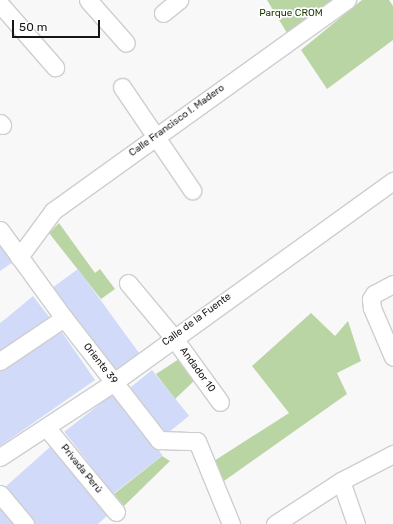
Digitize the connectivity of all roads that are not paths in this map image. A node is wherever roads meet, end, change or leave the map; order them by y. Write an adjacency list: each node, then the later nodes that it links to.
1 (88, 0): 6 (street)
2 (179, 0): 5 (street)
3 (347, 0): 9 (street, Calle Francisco I. Madero)
4 (0, 4): 7 (street)
5 (163, 13)
6 (126, 43)
7 (55, 67)
8 (122, 87): 9 (street)
9 (156, 137): 11 (street); 13 (street, Calle Francisco I. Madero)
10 (393, 181): 17 (street, Calle de la Fuente)
11 (192, 190)
12 (0, 230): 13 (street, Oriente 39)
13 (20, 257): 16 (street, Oriente 39)
14 (128, 283): 17 (street, Andador 10)
15 (393, 284): 18 (street)
16 (64, 318): 19 (street); 20 (street, Oriente 39)
17 (173, 337): 20 (street, Calle de la Fuente); 21 (street, Andador 10)
18 (393, 357)
19 (0, 361)
20 (114, 382): 22 (street, Calle de la Fuente); 29 (street, Oriente 39)
21 (220, 402)
22 (46, 427): 24 (street, Calle de la Fuente); 27 (street, Privada Perú)
23 (393, 454): 25 (street)
24 (0, 457)
25 (341, 481): 30 (street); 31 (street)
26 (0, 494): 28 (street)
27 (116, 512)
28 (25, 524)
29 (231, 524)
30 (275, 524)
31 (356, 524)

